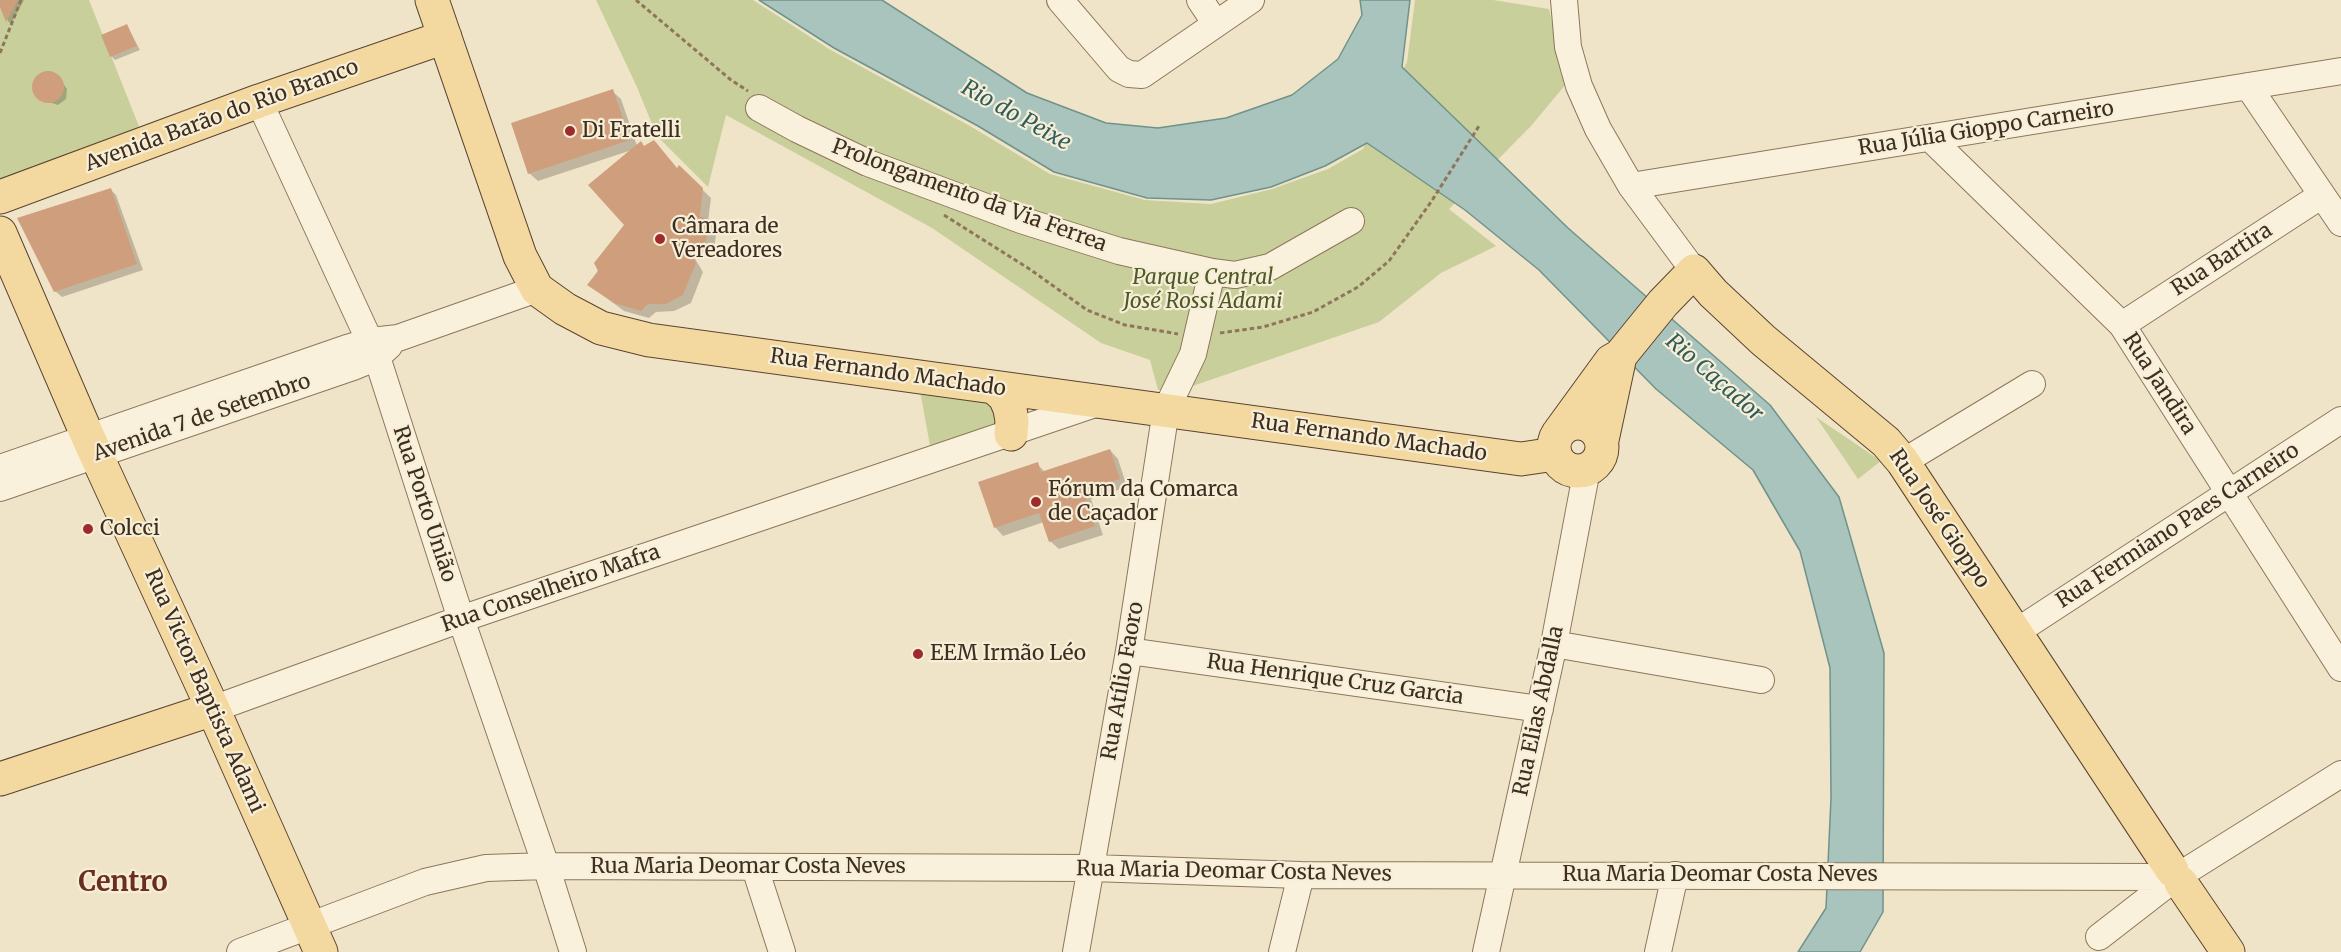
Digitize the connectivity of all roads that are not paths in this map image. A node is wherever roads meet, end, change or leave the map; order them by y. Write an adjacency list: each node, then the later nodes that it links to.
1 (432, 0): 7 (main road, Rua Fernando Machado)
2 (1060, 0): 6 (street)
3 (1200, 0): 6 (street)
4 (1251, 0): 6 (street)
5 (1564, 0): 13 (street, Rua José Gioppo)
6 (1216, 24)
7 (445, 36): 10 (main road, Avenida Barão do Rio Branco); 21 (main road, Rua Fernando Machado)
8 (2341, 71): 9 (street, Rua Júlia Gioppo Carneiro)
9 (2248, 86): 12 (street, Rua Júlia Gioppo Carneiro); 14 (street)
10 (259, 101): 15 (main road, Avenida Barão do Rio Branco); 23 (street, Rua Porto União)
11 (759, 108): 20 (street, Prolongamento da Via Ferrea)
12 (1930, 138): 13 (street, Rua Júlia Gioppo Carneiro); 22 (street, Rua Jandira)
13 (1631, 186): 19 (street, Rua José Gioppo)
14 (2322, 195): 17 (street); 22 (street, Rua Bartira)
15 (0, 197)
16 (1351, 221): 20 (street, Prolongamento da Via Ferrea)
17 (2341, 223)
18 (0, 233): 33 (main road, Rua Victor Baptista Adami)
19 (1694, 271): 24 (main road); 34 (main road, Rua José Gioppo)
20 (1212, 272): 28 (street, Rua Atílio Faoro)
21 (537, 289): 23 (street, Avenida 7 de Setembro); 26 (main road, Rua Fernando Machado)
22 (2122, 325): 38 (street, Rua Jandira)
23 (374, 349): 33 (street, Avenida 7 de Setembro); 39 (street, Rua Porto União)
24 (1621, 355): 31 (main road); 32 (main road)
25 (2032, 384): 34 (street)
26 (995, 388): 27 (main road, Rua Fernando Machado); 30 (main road)
27 (1102, 401): 28 (main road, Rua Fernando Machado); 30 (street, Rua Conselheiro Mafra)
28 (1166, 410): 32 (main road, Rua Fernando Machado); 42 (street, Rua Atílio Faoro)
29 (2341, 420): 38 (street, Rua Fermiano Paes Carneiro)
30 (1011, 434): 39 (street, Rua Conselheiro Mafra)
31 (1602, 440): 32 (main road); 36 (main road)
32 (1557, 443): 36 (main road)
33 (92, 445): 35 (street, Avenida 7 de Setembro); 37 (street, Avenida 7 de Setembro); 45 (main road, Rua Victor Baptista Adami)
34 (1903, 462): 40 (main road, Rua José Gioppo)
35 (0, 468)
36 (1587, 470): 41 (street, Rua Elias Abdalla)
37 (0, 488)
38 (2229, 493): 40 (street, Rua Fermiano Paes Carneiro); 43 (street, Rua Jandira)
39 (461, 619): 45 (street, Rua Conselheiro Mafra); 49 (street, Rua Porto União)
40 (2016, 632): 55 (main road, Rua José Gioppo)
41 (1554, 644): 44 (street); 46 (street, Rua Elias Abdalla)
42 (1129, 651): 46 (street, Rua Henrique Cruz Garcia); 51 (street, Rua Atílio Faoro)
43 (2341, 668)
44 (1761, 680)
45 (213, 709): 48 (main road, Rua Conselheiro Mafra); 57 (main road, Rua Victor Baptista Adami)
46 (1540, 709): 53 (street, Rua Elias Abdalla)
47 (2341, 774): 55 (street)
48 (0, 778)
49 (546, 866): 50 (street, Rua Maria Deomar Costa Neves); 57 (street, Rua Maria Deomar Costa Neves); 59 (street, Rua Porto União)
50 (755, 868): 51 (street, Rua Maria Deomar Costa Neves); 60 (street)
51 (1091, 868): 52 (street, Rua Maria Deomar Costa Neves); 61 (street, Rua Atílio Faoro)
52 (1301, 875): 53 (street, Rua Maria Deomar Costa Neves); 62 (street)
53 (1503, 875): 54 (street, Rua Maria Deomar Costa Neves); 63 (street, Rua Elias Abdalla)
54 (1675, 875): 55 (street, Rua Maria Deomar Costa Neves); 64 (street)
55 (2175, 877): 56 (street); 65 (main road, Rua José Gioppo)
56 (2098, 937)
57 (315, 939): 58 (street, Rua Maria Deomar Costa Neves)
58 (240, 952)
59 (573, 952)
60 (782, 952)
61 (1076, 952)
62 (1282, 952)
63 (1486, 952)
64 (1658, 952)
65 (2228, 952)

